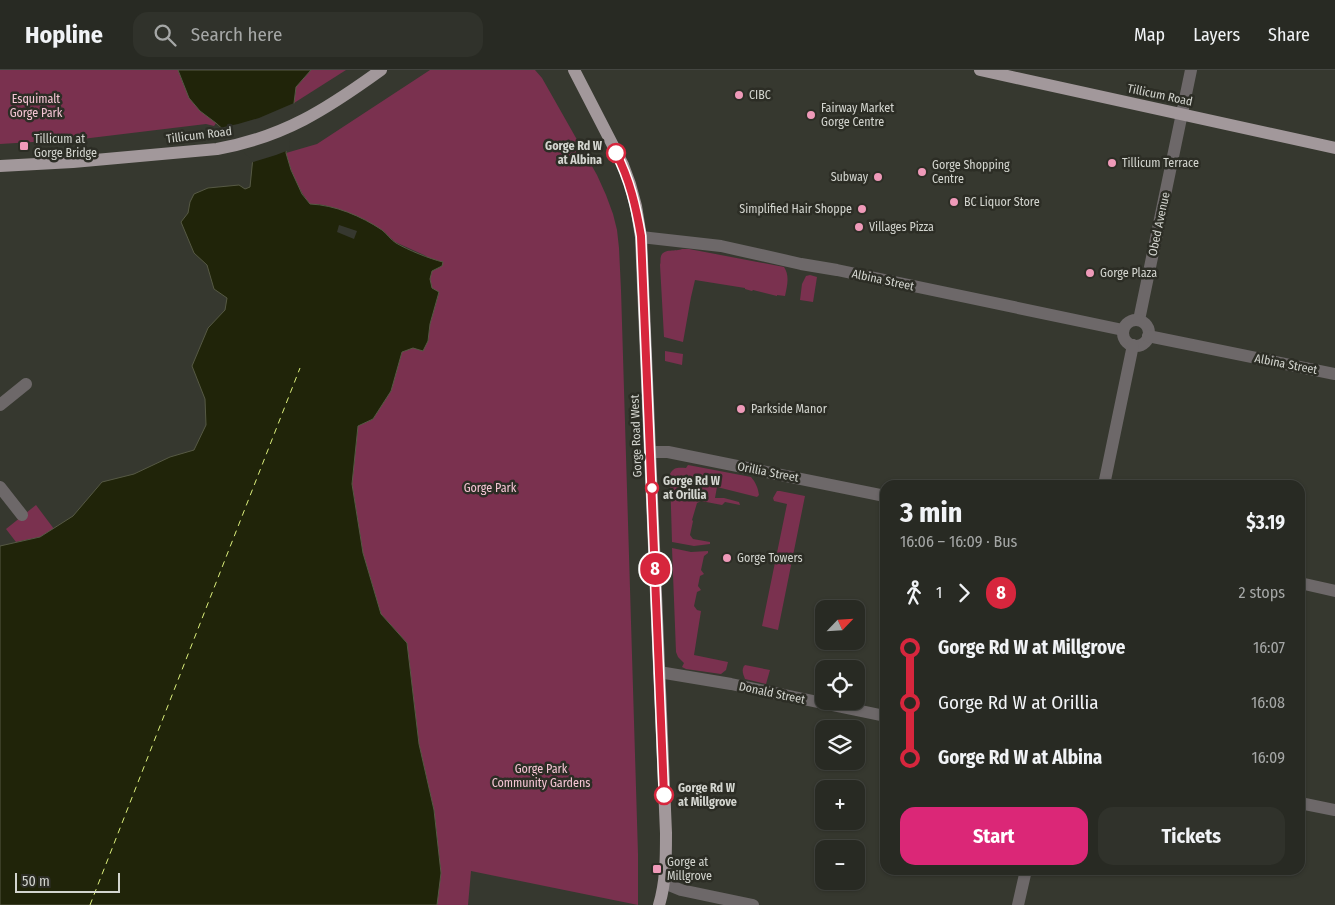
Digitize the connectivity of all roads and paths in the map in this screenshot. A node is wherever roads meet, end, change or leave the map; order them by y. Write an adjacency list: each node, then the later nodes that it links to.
1 (382, 70): 10 (main road, Tillicum Road)
2 (564, 70): 7 (main road)
3 (574, 70): 7 (main road, Gorge Road West)
4 (582, 70): 7 (main road)
5 (984, 70): 8 (main road, Tillicum Road)
6 (1192, 70): 8 (street, Obed Avenue)
7 (584, 89): 11 (main road, Gorge Road West)
8 (1182, 114): 9 (main road, Tillicum Road); 12 (street, Obed Avenue)
9 (1335, 148)
10 (0, 166)
11 (641, 236): 13 (street, Albina Street); 19 (main road, Gorge Road West)
12 (1139, 320): 13 (street); 14 (street)
13 (1123, 330): 15 (street)
14 (1148, 336): 15 (street); 16 (street, Albina Street)
15 (1133, 345): 20 (street)
16 (1335, 374)
17 (26, 384): 18 (street)
18 (0, 405)
19 (650, 452): 22 (street, Orillia Street); 26 (main road, Gorge Road West)
20 (1105, 480)
21 (0, 487): 23 (street)
22 (880, 495)
23 (22, 515)
24 (1305, 585): 25 (street)
25 (1335, 591)
26 (659, 672): 27 (street, Donald Street); 31 (main road, Gorge Road West)
27 (880, 715)
28 (1305, 804): 29 (street)
29 (1335, 810)
30 (1025, 875): 34 (street)
31 (664, 883): 32 (main road, Gorge Road West); 33 (street)
32 (659, 905)
33 (753, 905)
34 (1018, 905)

